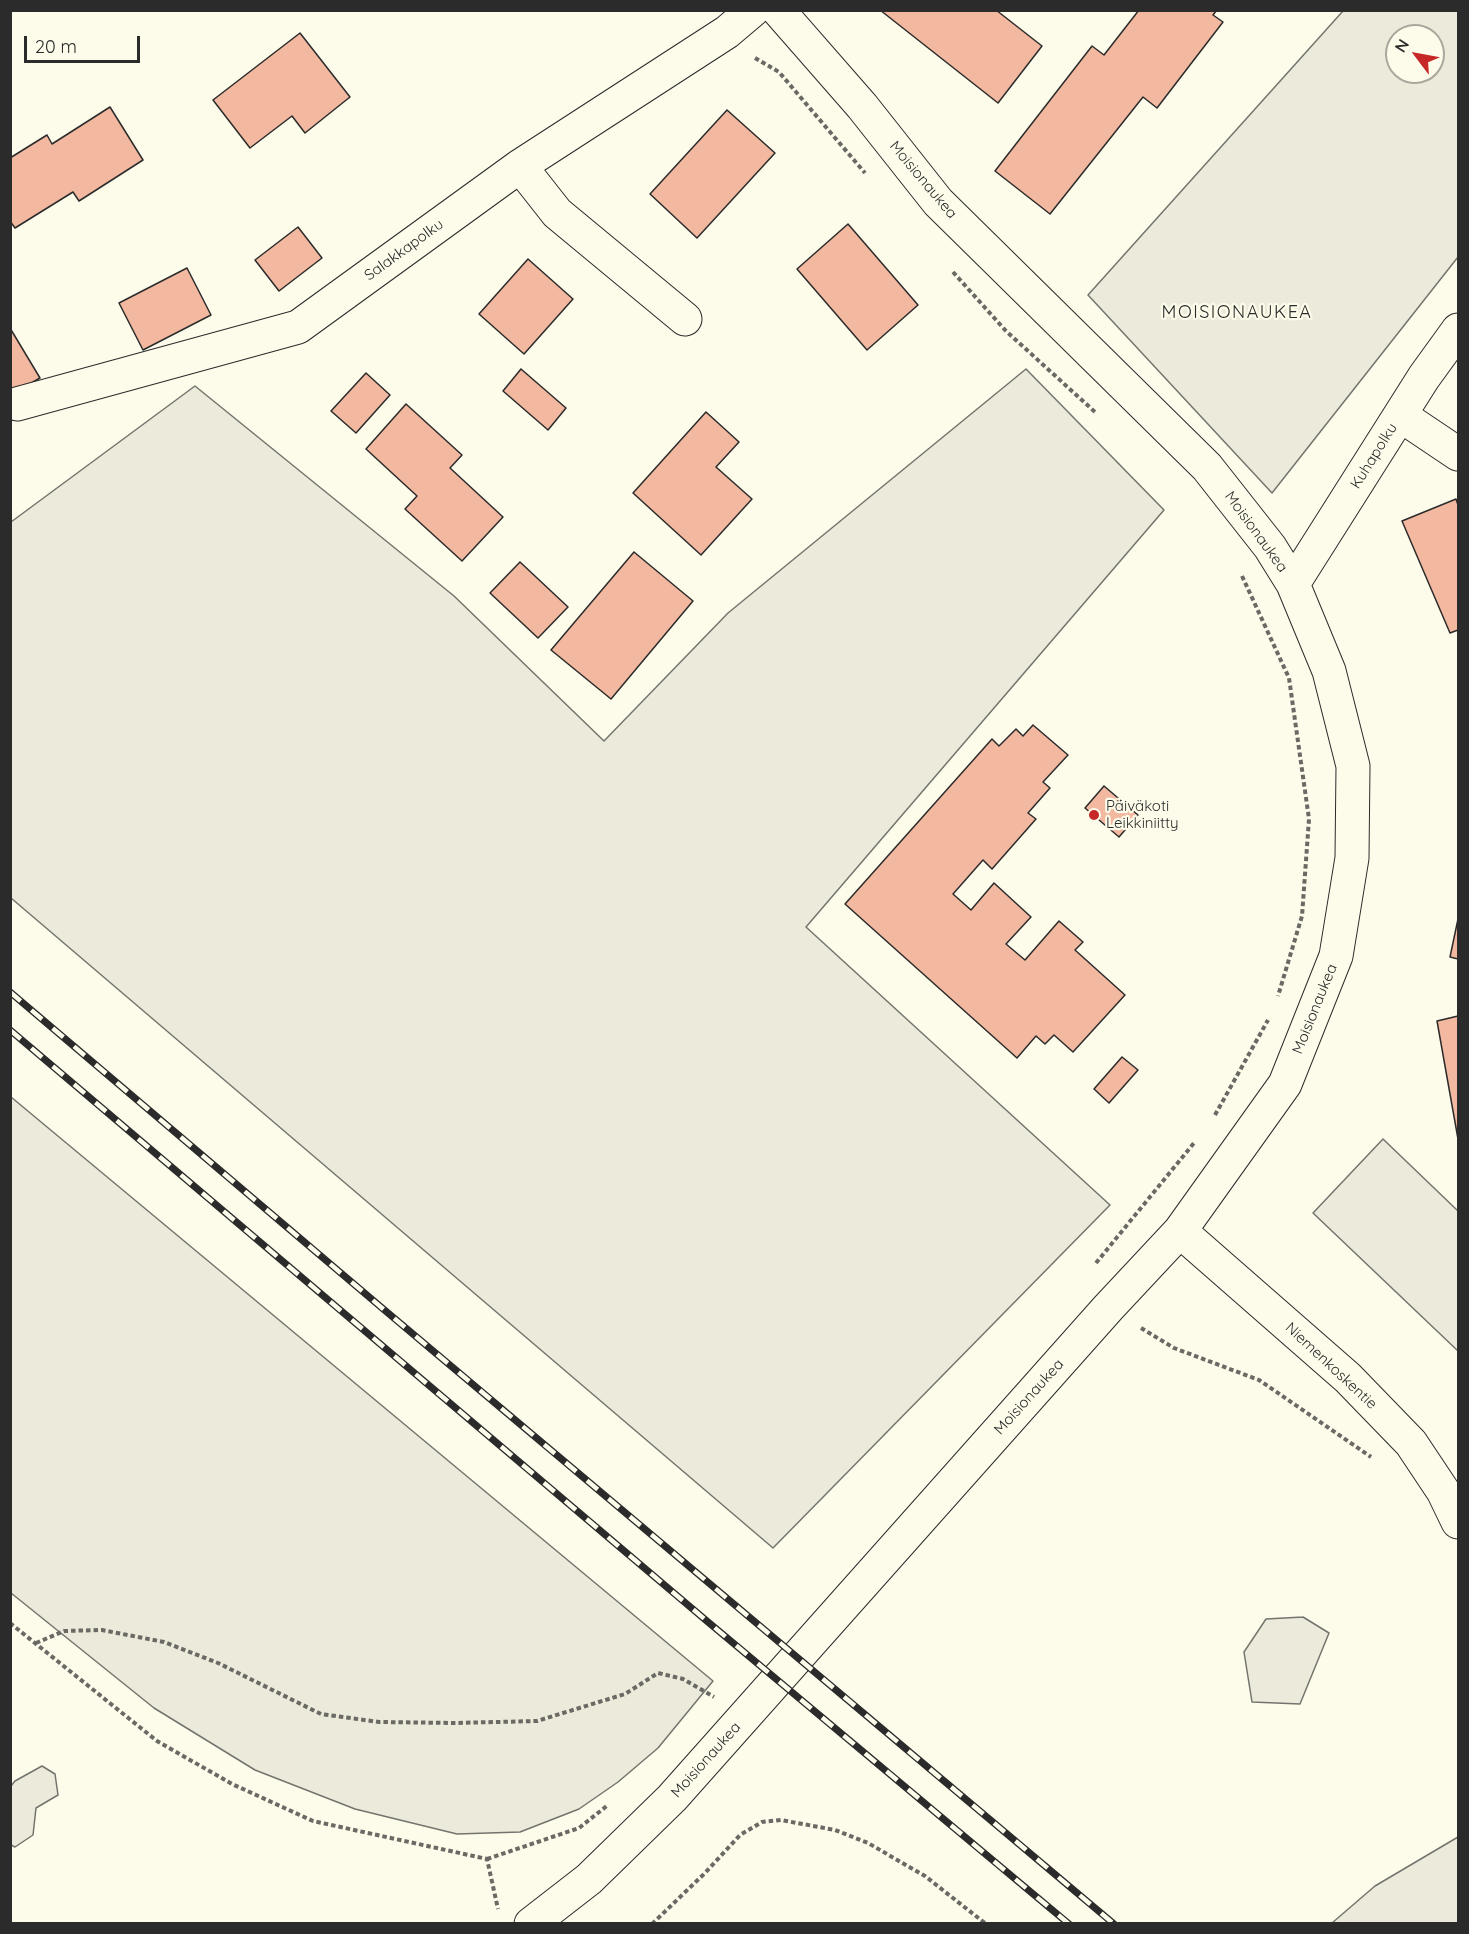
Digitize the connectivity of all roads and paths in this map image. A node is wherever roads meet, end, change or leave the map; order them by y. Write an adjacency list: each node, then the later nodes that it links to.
1 (753, 10): 3 (street, Salakkapolku)
2 (778, 10): 14 (street, Moisionaukea)
3 (727, 32): 4 (street, Salakkapolku); 5 (path)
4 (520, 166): 7 (street); 9 (street, Salakkapolku)
5 (869, 178)
6 (953, 272): 10 (path)
7 (685, 319)
8 (1458, 330): 11 (street, Kuhapolku)
9 (16, 404)
10 (1099, 415)
11 (1400, 415): 12 (street); 14 (street, Kuhapolku)
12 (1458, 454)
13 (1238, 567): 15 (path)
14 (1293, 584): 19 (street, Moisionaukea)
15 (1276, 1002)
16 (1273, 1012): 17 (path)
17 (1215, 1115)
18 (1202, 1134): 20 (path)
19 (1180, 1231): 21 (street, Moisionaukea); 23 (street, Niemenkoskentie)
20 (1092, 1268)
21 (1108, 1308): 22 (path); 31 (street, Moisionaukea)
22 (1372, 1458)
23 (1450, 1486): 24 (street, Niemenkoskentie)
24 (1458, 1522)
25 (10, 1623): 26 (path)
26 (36, 1643): 27 (path); 29 (path)
27 (715, 1698)
28 (616, 1799): 29 (path)
29 (487, 1859): 30 (path)
30 (498, 1913)
31 (531, 1923)
32 (652, 1923): 33 (path)
33 (986, 1923)

